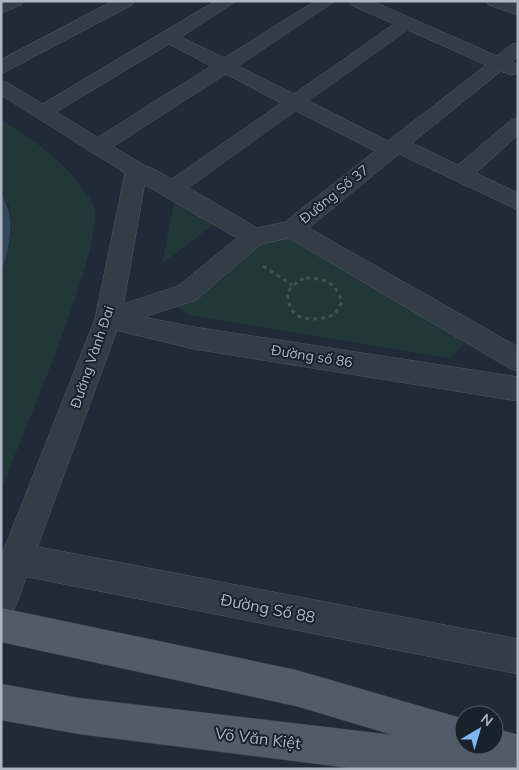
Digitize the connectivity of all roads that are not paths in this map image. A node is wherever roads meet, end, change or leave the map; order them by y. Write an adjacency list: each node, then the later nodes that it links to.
1 (15, 1): 7 (street)
2 (126, 1): 16 (street)
3 (228, 1): 10 (street)
4 (327, 1): 13 (street)
5 (357, 1): 9 (street)
6 (495, 1): 8 (street)
7 (1, 8)
8 (518, 10)
9 (406, 22): 15 (street); 18 (street)
10 (185, 27): 11 (street); 13 (street)
11 (168, 37): 14 (street); 19 (street)
12 (518, 48): 15 (street, Đường Số 37)
13 (242, 56): 14 (street); 18 (street)
14 (226, 66): 18 (street); 22 (street)
15 (508, 67): 21 (street, Đường Số 37)
16 (1, 68)
17 (1, 88): 19 (street)
18 (303, 96): 21 (street); 25 (street)
19 (43, 112): 22 (street)
20 (518, 124): 24 (street)
21 (396, 144): 24 (street); 27 (street, Đường Số 37)
22 (99, 146): 23 (street)
23 (136, 170): 25 (street); 29 (street, Đường Vành Đai)
24 (460, 175): 26 (street)
25 (173, 188): 28 (street)
26 (518, 202)
27 (292, 229): 28 (street, Đường Số 37); 30 (street)
28 (254, 237): 29 (street, Đường Số 37)
29 (108, 319): 31 (street, Đường số 86); 32 (street, Đường Vành Đai)
30 (518, 360)
31 (518, 388)
32 (18, 559): 33 (street, Đường Vành Đai); 35 (street, Đường Số 88)
33 (1, 600)
34 (1, 625): 37 (main road)
35 (518, 657)
36 (1, 702): 40 (main road, Võ Văn Kiệt)
37 (454, 735)
38 (504, 750): 39 (main road)
39 (518, 754)
40 (515, 769)

